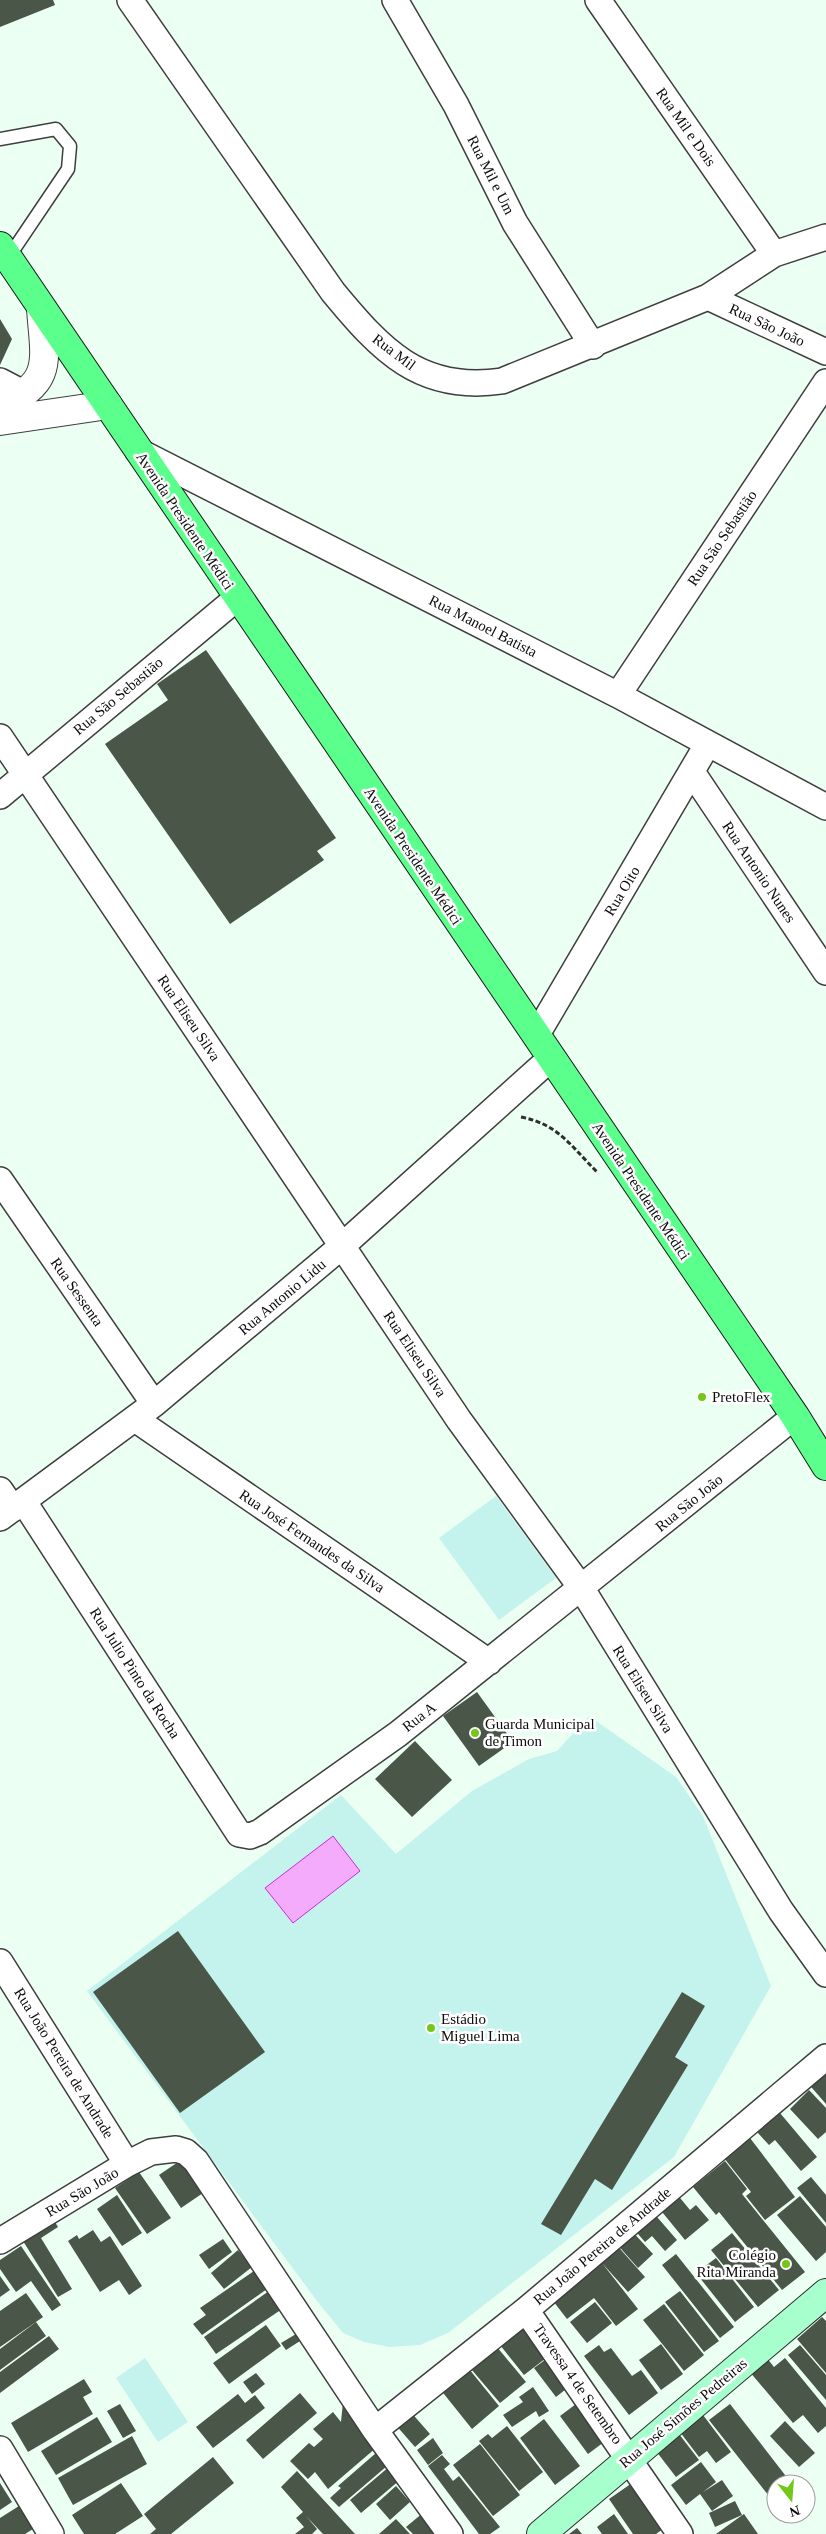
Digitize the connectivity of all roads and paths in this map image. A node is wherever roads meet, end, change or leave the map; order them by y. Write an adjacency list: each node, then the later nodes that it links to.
1 (130, 0): 10 (street, Rua Mil)
2 (394, 0): 10 (street, Rua Mil e Um)
3 (598, 0): 7 (street, Rua Mil e Dois)
4 (0, 139): 6 (lane)
5 (826, 237): 7 (street, Rua Mil)
6 (4, 252): 9 (main road, Avenida Presidente Médici)
7 (774, 254): 8 (street, Rua Mil)
8 (708, 297): 10 (street, Rua Mil); 11 (street, Rua São João)
9 (41, 308): 13 (street); 14 (main road, Avenida Presidente Médici)
10 (593, 346)
11 (826, 352)
12 (826, 382): 18 (street, Rua São Sebastião)
13 (8, 393)
14 (108, 405): 15 (street); 16 (main road, Avenida Presidente Médici)
15 (0, 421)
16 (138, 451): 17 (main road, Avenida Presidente Médici); 18 (street, Rua Manoel Batista)
17 (237, 598): 22 (street, Rua São Sebastião); 26 (main road, Avenida Presidente Médici)
18 (618, 695): 20 (street, Rua Manoel Batista)
19 (0, 737): 22 (street, Rua Eliseu Silva)
20 (707, 744): 21 (street, Rua Oito); 24 (street, Rua Manoel Batista)
21 (692, 772): 25 (street, Rua Antonio Nunes); 26 (street, Rua Oito)
22 (25, 774): 23 (street, Rua São Sebastião); 30 (street, Rua Eliseu Silva)
23 (0, 796)
24 (825, 805)
25 (826, 972)
26 (543, 1047): 27 (street, Rua Antonio Lidu); 32 (main road, Avenida Presidente Médici)
27 (488, 1113): 28 (path); 30 (street, Rua Antonio Lidu)
28 (602, 1178)
29 (0, 1180): 31 (street, Rua Sessenta)
30 (342, 1246): 31 (street, Rua Antonio Lidu); 36 (street, Rua Eliseu Silva)
31 (154, 1404): 33 (street, Rua Antonio Lidu)
32 (795, 1416): 34 (main road, Avenida Presidente Médici); 36 (street, Rua São João)
33 (135, 1419): 35 (street, Rua Antonio Lidu); 37 (street, Rua José Fernandes da Silva)
34 (826, 1466)
35 (9, 1505): 38 (street, Rua Julio Pinto da Rocha)
36 (582, 1589): 37 (street, Rua A); 40 (street, Rua Eliseu Silva)
37 (489, 1662): 38 (street, Rua A)
38 (250, 1836)
39 (0, 1962): 42 (street, Rua João Pereira de Andrade)
40 (826, 1974)
41 (826, 2057): 45 (street, Rua João Pereira de Andrade)
42 (127, 2164): 43 (street, Rua São João); 46 (street, Rua São João)
43 (0, 2242)
44 (826, 2293): 48 (main road, Rua José Simões Pedreiras)
45 (526, 2310): 46 (street, Rua João Pereira de Andrade); 48 (street, Travessa 4 de Setembro)
46 (375, 2430): 50 (street)
47 (0, 2449): 49 (street)
48 (630, 2458): 51 (main road, Rua José Simões Pedreiras); 52 (street, Travessa 4 de Setembro)
49 (51, 2534)
50 (450, 2534)
51 (541, 2534)
52 (680, 2534)

